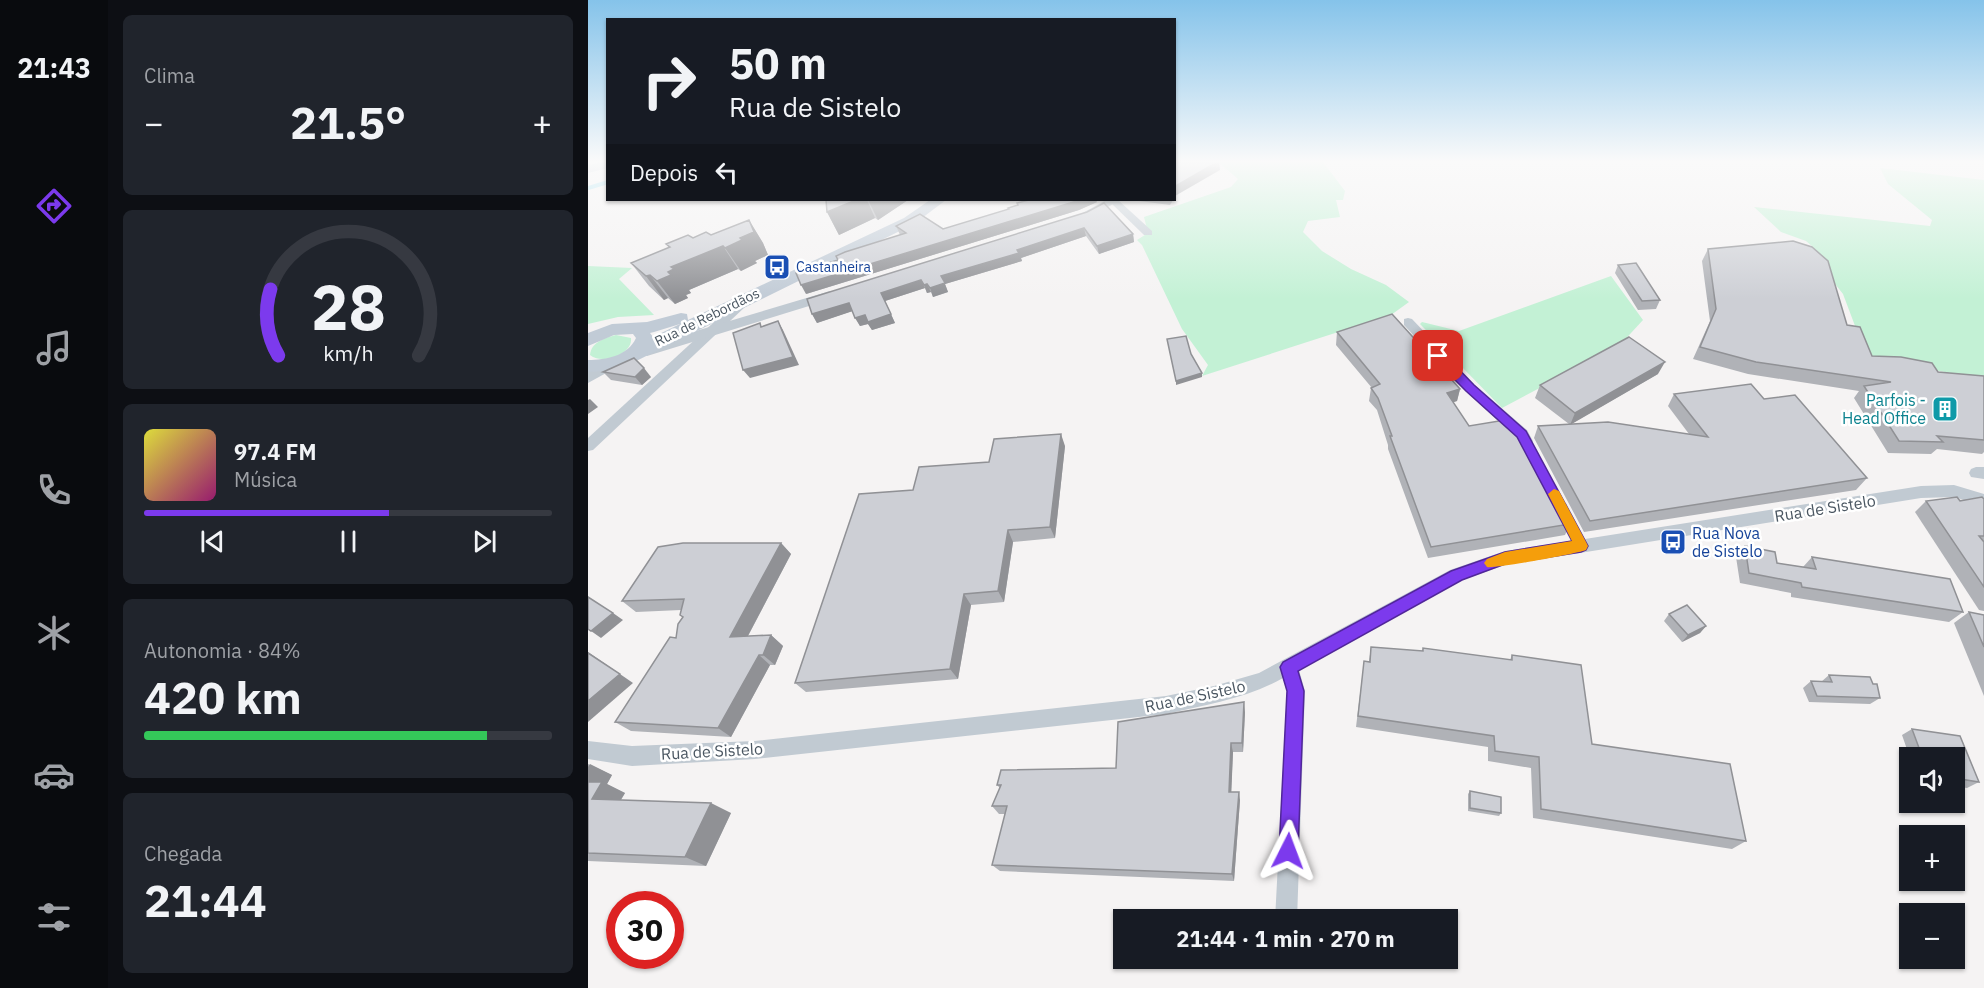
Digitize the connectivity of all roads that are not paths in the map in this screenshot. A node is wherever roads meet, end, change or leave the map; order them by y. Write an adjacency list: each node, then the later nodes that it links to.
1 (916, 207): 11 (main road, Rua de Rebordãos)
2 (929, 207): 8 (main road, Rua de Rebordãos)
3 (1097, 207): 5 (street)
4 (1121, 207): 6 (street)
5 (1073, 218)
6 (1148, 233)
7 (840, 292): 9 (street)
8 (749, 297): 9 (street); 12 (street); 14 (main road, Rua de Rebordãos)
9 (759, 317): 12 (street)
10 (1408, 322): 18 (street)
11 (635, 328): 13 (main road, Rua de Rebordãos); 14 (main road)
12 (710, 332): 14 (street); 17 (street)
13 (592, 337)
14 (625, 358): 15 (main road, Rua de Rebordãos); 16 (street)
15 (588, 366)
16 (588, 378)
17 (588, 446)
18 (1532, 451)
19 (1554, 493): 21 (street)
20 (1984, 500): 21 (street, Rua de Sistelo)
21 (1581, 546): 22 (street, Rua de Sistelo)
22 (1288, 667): 23 (street, Rua de Sistelo); 24 (street)
23 (588, 750)
24 (1286, 909)

